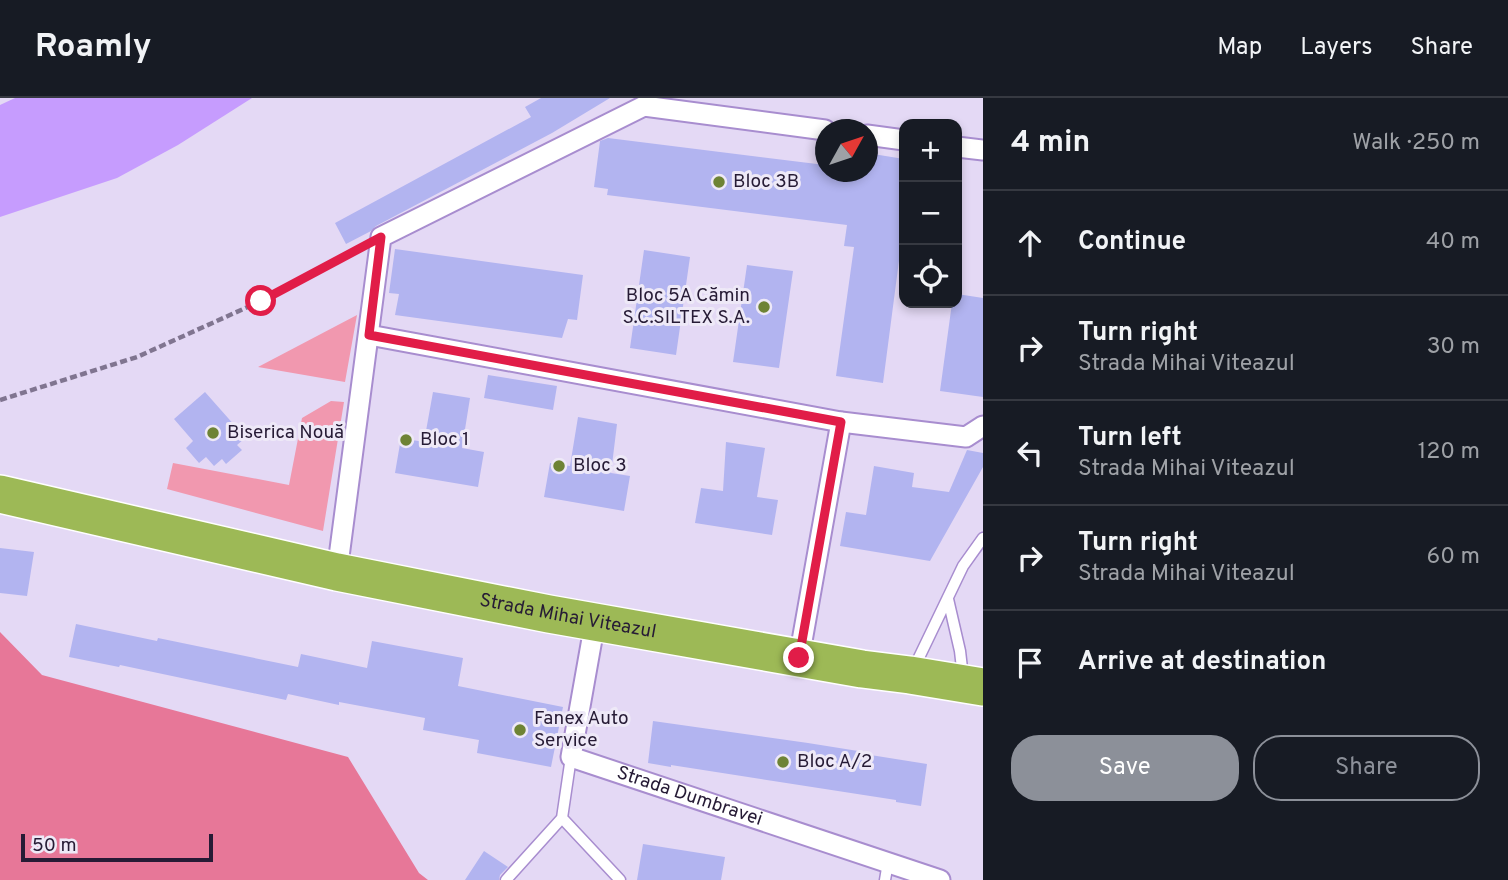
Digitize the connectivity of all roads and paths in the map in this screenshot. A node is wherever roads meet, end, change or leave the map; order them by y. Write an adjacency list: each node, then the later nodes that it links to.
1 (652, 102): 2 (street); 7 (street)
2 (815, 128)
3 (878, 136): 4 (street)
4 (899, 139)
5 (962, 148): 6 (street)
6 (983, 150)
7 (381, 237): 8 (street); 9 (path)
8 (369, 335): 10 (street); 14 (street)
9 (0, 400)
10 (841, 422): 11 (street); 17 (street)
11 (983, 426)
12 (0, 495): 14 (highway, Strada Mihai Viteazul)
13 (983, 538): 15 (lane)
14 (337, 572): 16 (highway, Strada Mihai Viteazul)
15 (948, 599): 18 (lane); 19 (lane)
16 (595, 622): 17 (highway, Strada Mihai Viteazul); 20 (street)
17 (799, 658): 18 (highway, Strada Mihai Viteazul)
18 (910, 675): 19 (highway, Strada Mihai Viteazul)
19 (974, 686)
20 (571, 757): 21 (lane); 22 (street, Strada Dumbravei)
21 (562, 818): 23 (lane); 24 (lane)
22 (886, 871): 25 (street, Strada Dumbravei)
23 (506, 880)
24 (620, 880)
25 (940, 880)

